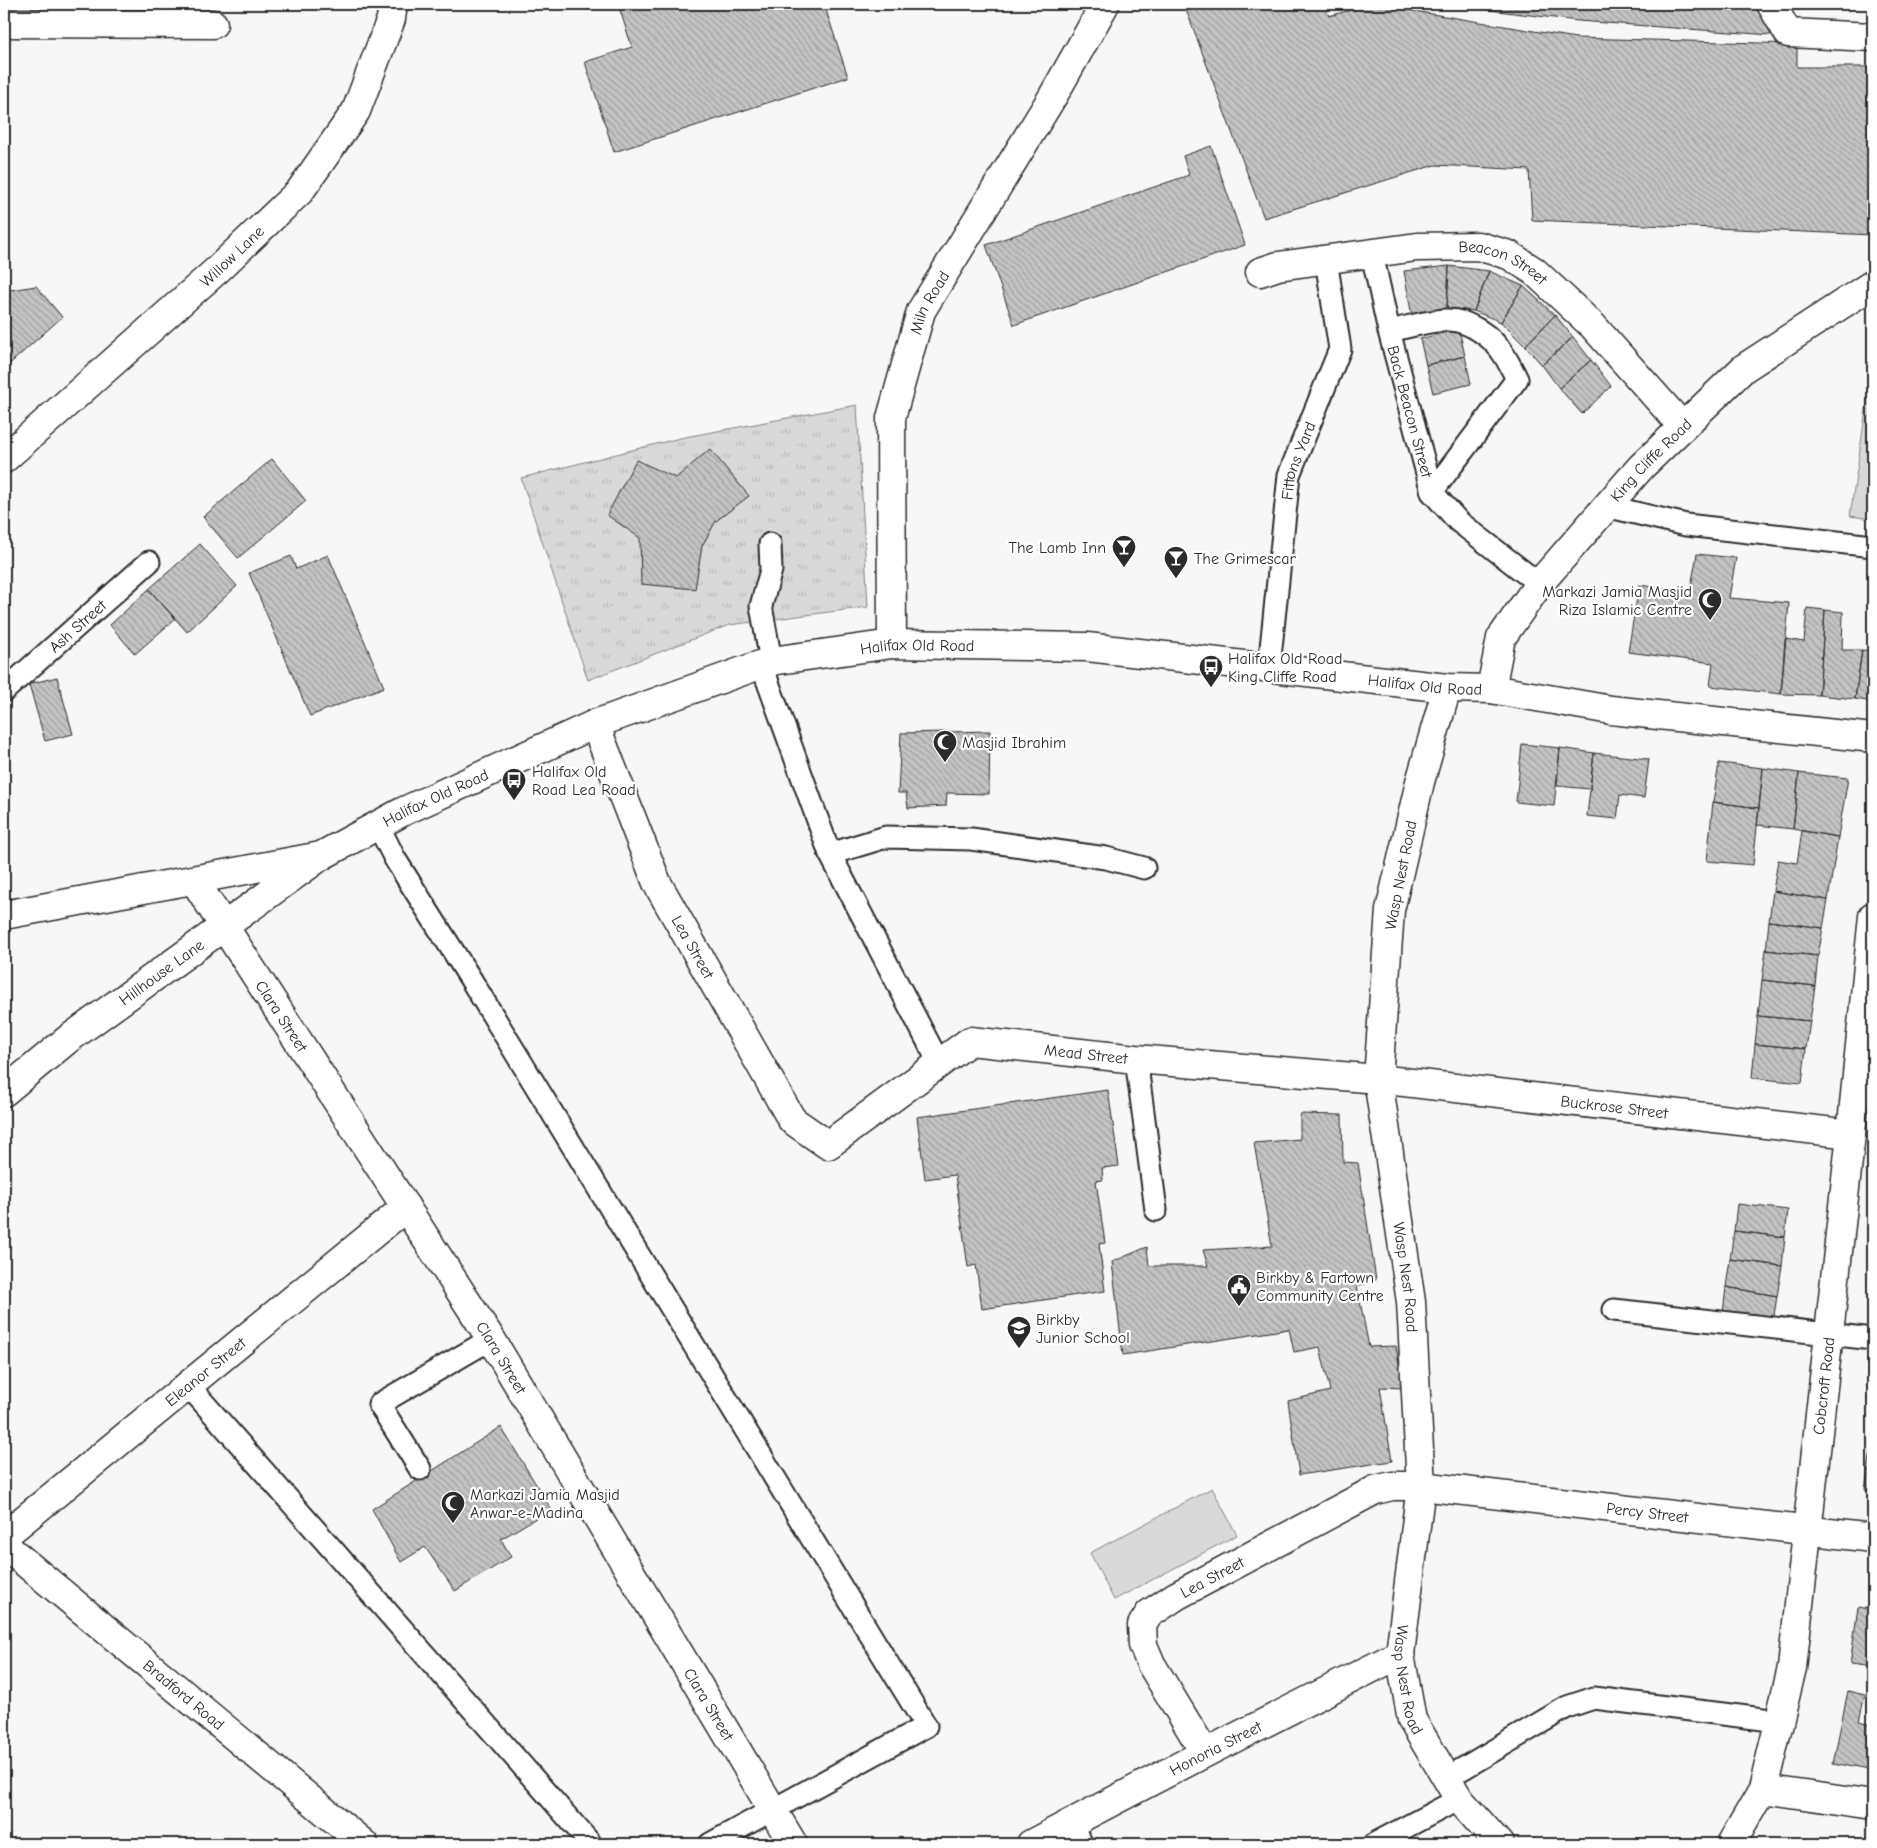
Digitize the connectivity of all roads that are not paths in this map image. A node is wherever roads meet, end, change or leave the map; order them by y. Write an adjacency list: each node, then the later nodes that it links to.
1 (393, 4): 13 (street, Willow Lane)
2 (1105, 4): 20 (street, Miln Road)
3 (1770, 4): 6 (street)
4 (4, 23): 5 (street)
5 (213, 24)
6 (1873, 36)
7 (1372, 254): 8 (street, Beacon Street); 11 (lane, Back Beacon Street); 12 (street, Beacon Street)
8 (1326, 260): 9 (street, Beacon Street); 22 (lane, Fittons Yard)
9 (1260, 272)
10 (1873, 284): 12 (street, King Cliffe Road)
11 (1389, 331): 14 (lane, Back Beacon Street); 14 (lane, Back Beacon Street)
12 (1683, 427): 15 (street, King Cliffe Road)
13 (4, 459)
14 (1432, 492): 19 (lane, Back Beacon Street)
15 (1606, 506): 17 (lane); 19 (street, King Cliffe Road)
16 (770, 544): 21 (lane)
17 (1873, 546)
18 (149, 562): 25 (lane, Ash Street)
19 (1540, 584): 24 (street, King Cliffe Road)
20 (892, 644): 21 (street, Halifax Old Road); 22 (street, Halifax Old Road)
21 (766, 662): 26 (street, Halifax Old Road); 29 (lane)
22 (1269, 668): 23 (street, Halifax Old Road)
23 (1447, 688): 24 (street, Halifax Old Road); 38 (street, Wasp Nest Road)
24 (1491, 689): 27 (street, Halifax Old Road)
25 (4, 691)
26 (596, 724): 28 (street, Halifax Old Road); 41 (street, Lea Street)
27 (1873, 738)
28 (378, 825): 30 (street, Halifax Old Road); 61 (lane)
29 (830, 854): 31 (lane); 37 (lane)
30 (320, 856): 32 (street, Halifax Old Road); 34 (street, Hillhouse Lane)
31 (1144, 868)
32 (194, 880): 33 (street, Halifax Old Road); 34 (street, Clara Street)
33 (4, 915)
34 (225, 926): 39 (street, Hillhouse Lane); 42 (street, Clara Street)
35 (1872, 931): 40 (street, Cobcroft Road)
36 (1136, 1059): 37 (street, Mead Street); 38 (street, Mead Street); 43 (lane)
37 (939, 1063): 41 (street, Mead Street)
38 (1378, 1079): 40 (street, Buckrose Street); 50 (street, Wasp Nest Road)
39 (4, 1092)
40 (1852, 1134): 45 (street, Cobcroft Road)
41 (828, 1146)
42 (406, 1207): 46 (street, Clara Street); 48 (street, Eleanor Street)
43 (1156, 1210)
44 (1614, 1310): 45 (lane)
45 (1828, 1334): 47 (lane); 51 (street, Cobcroft Road)
46 (491, 1339): 49 (lane); 61 (street, Clara Street)
47 (1873, 1339)
48 (188, 1385): 52 (street, Eleanor Street); 64 (lane)
49 (420, 1469)
50 (1420, 1486): 51 (street, Percy Street); 55 (street, Wasp Nest Road); 57 (street, Lea Street)
51 (1806, 1529): 53 (street, Percy Street); 56 (street, Cobcroft Road)
52 (4, 1536)
53 (1873, 1538)
54 (4, 1545): 63 (street, Bradford Road)
55 (1400, 1654): 57 (street, Honoria Street); 58 (street, Wasp Nest Road)
56 (1779, 1721): 58 (lane); 59 (street, Cobcroft Road)
57 (1205, 1753): 62 (street, Honoria Street)
58 (1453, 1789): 68 (lane); 69 (street, Wasp Nest Road)
59 (1763, 1789): 60 (street); 70 (street, Cobcroft Road)
60 (1873, 1805)
61 (773, 1810): 65 (lane); 66 (street, Clara Street)
62 (1078, 1828): 67 (street, Honoria Street)
63 (364, 1844)
64 (591, 1844)
65 (710, 1844)
66 (793, 1844)
67 (1031, 1844)
68 (1374, 1844)
69 (1499, 1844)
70 (1731, 1844)

